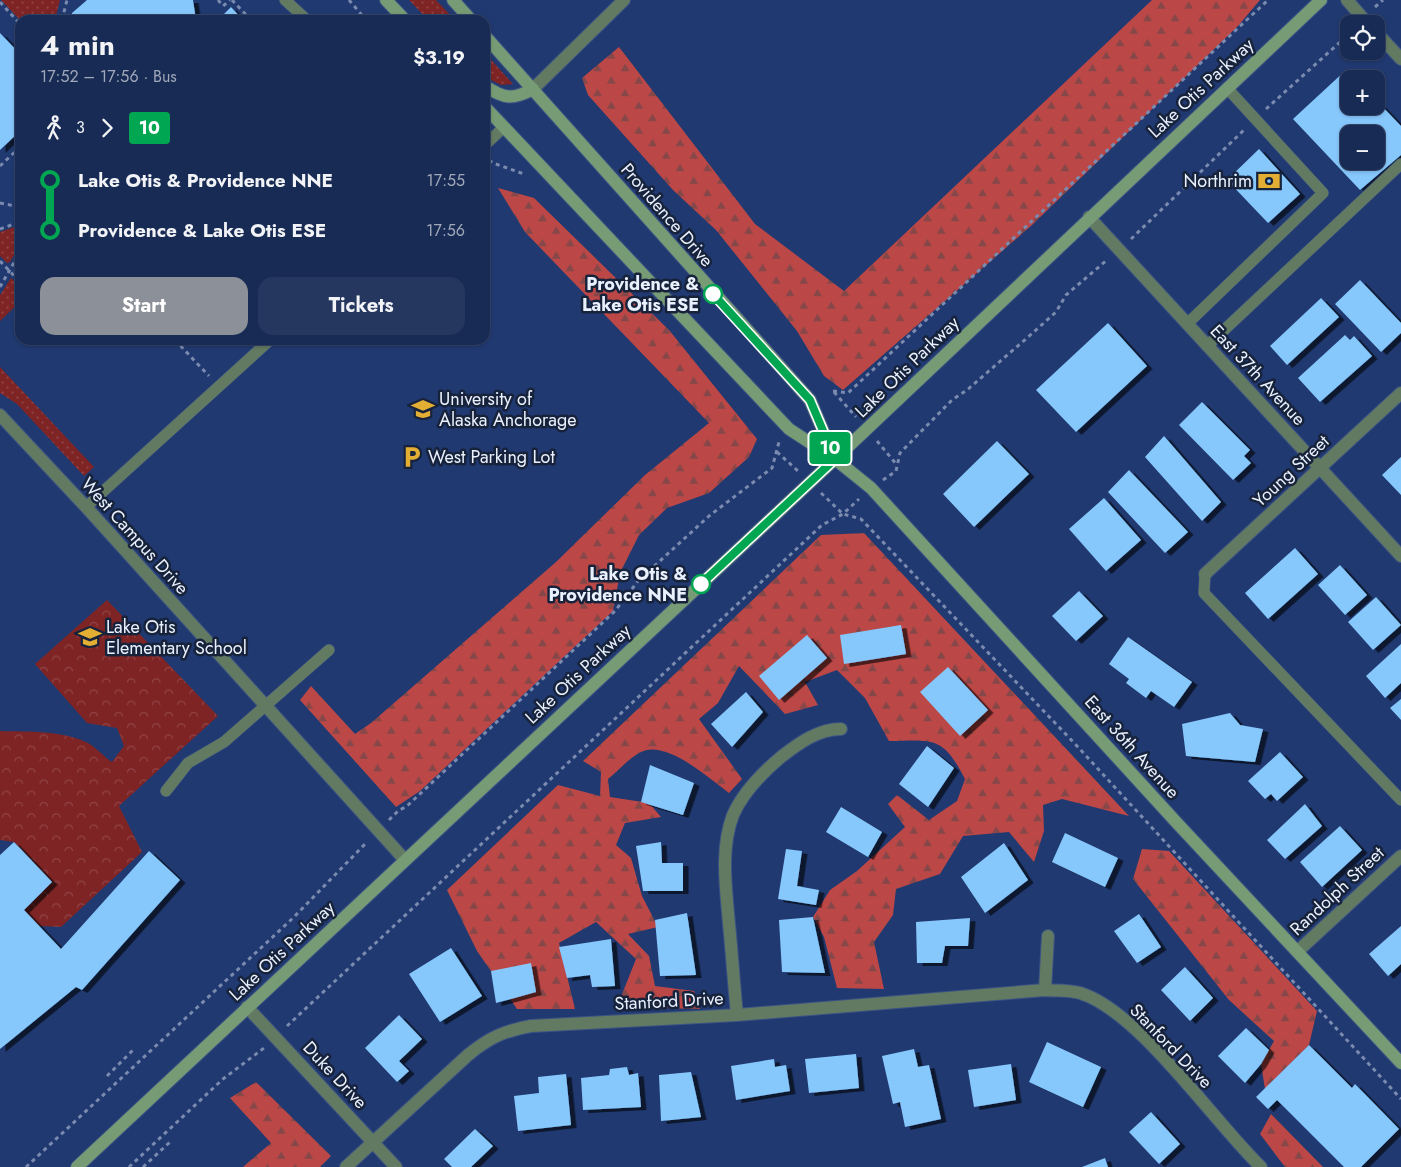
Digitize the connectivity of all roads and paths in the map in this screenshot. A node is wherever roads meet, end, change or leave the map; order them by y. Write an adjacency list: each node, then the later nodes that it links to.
1 (67, 0): 13 (path)
2 (218, 0): 3 (path)
3 (231, 0): 14 (path)
4 (285, 0): 15 (lane)
5 (349, 0): 16 (path)
6 (386, 0): 17 (main road)
7 (453, 0): 18 (main road)
8 (624, 0): 26 (street)
9 (1268, 0): 48 (path)
10 (1321, 0): 24 (main road, Lake Otis Parkway)
11 (1347, 0): 19 (street)
12 (0, 2): 20 (path)
13 (63, 15)
14 (246, 15)
15 (302, 15)
16 (362, 15)
17 (400, 15)
18 (466, 15)
19 (1360, 15)
20 (15, 18)
21 (490, 42): 26 (main road, Providence Drive)
22 (1385, 42): 23 (street)
23 (1401, 59)
24 (1227, 88): 35 (main road, Lake Otis Parkway); 43 (lane)
25 (490, 89): 26 (main road)
26 (533, 89): 52 (main road, Providence Drive)
27 (490, 112): 28 (main road)
28 (504, 127): 29 (lane); 52 (main road)
29 (490, 140)
30 (15, 152): 32 (path)
31 (1401, 164): 46 (lane)
32 (0, 166)
33 (0, 203): 34 (path)
34 (15, 206)
35 (1089, 218): 43 (street, East 37th Avenue); 52 (main road, Lake Otis Parkway)
36 (15, 224): 37 (path)
37 (0, 229)
38 (0, 261): 40 (path)
39 (15, 261): 40 (path)
40 (9, 271): 41 (path); 42 (path)
41 (15, 277)
42 (0, 287)
43 (1187, 324): 46 (street, East 37th Avenue)
44 (180, 345): 47 (path)
45 (264, 345): 54 (lane)
46 (1207, 346): 53 (street, East 37th Avenue)
47 (205, 384)
48 (833, 391)
49 (1401, 394): 53 (street, Young Street)
50 (0, 415): 54 (street, West Campus Drive)
51 (779, 441): 62 (path)
52 (835, 459): 65 (main road, Lake Otis Parkway); 67 (main road, East 36th Avenue)
53 (1319, 468): 55 (street, East 37th Avenue); 56 (street, Young Street)
54 (86, 507): 58 (street, West Campus Drive)
55 (1401, 556)
56 (1205, 574): 61 (lane)
57 (329, 650): 58 (lane)
58 (264, 705): 60 (lane); 65 (street, West Campus Drive)
59 (841, 729): 70 (street)
60 (166, 791)
61 (1401, 800)
62 (399, 810)
63 (367, 841): 79 (path)
64 (1401, 856): 67 (street, Randolph Street)
65 (405, 860): 69 (main road, Lake Otis Parkway)
66 (1048, 936): 68 (street)
67 (1298, 951): 73 (main road, East 36th Avenue)
68 (1045, 990): 70 (street, Stanford Drive); 78 (street, Stanford Drive)
69 (247, 1007): 71 (street, Duke Drive); 80 (main road, Lake Otis Parkway)
70 (737, 1015): 76 (street, Stanford Drive)
71 (276, 1037): 75 (path); 76 (street, Duke Drive); 81 (path)
72 (135, 1048): 74 (path)
73 (1401, 1063)
74 (107, 1076)
75 (1401, 1098)
76 (372, 1141): 83 (street, Stanford Drive); 84 (street, Duke Drive)
77 (170, 1142): 82 (path)
78 (1252, 1164)
79 (26, 1167)
80 (77, 1167)
81 (129, 1167)
82 (143, 1167)
83 (346, 1167)
84 (396, 1167)

